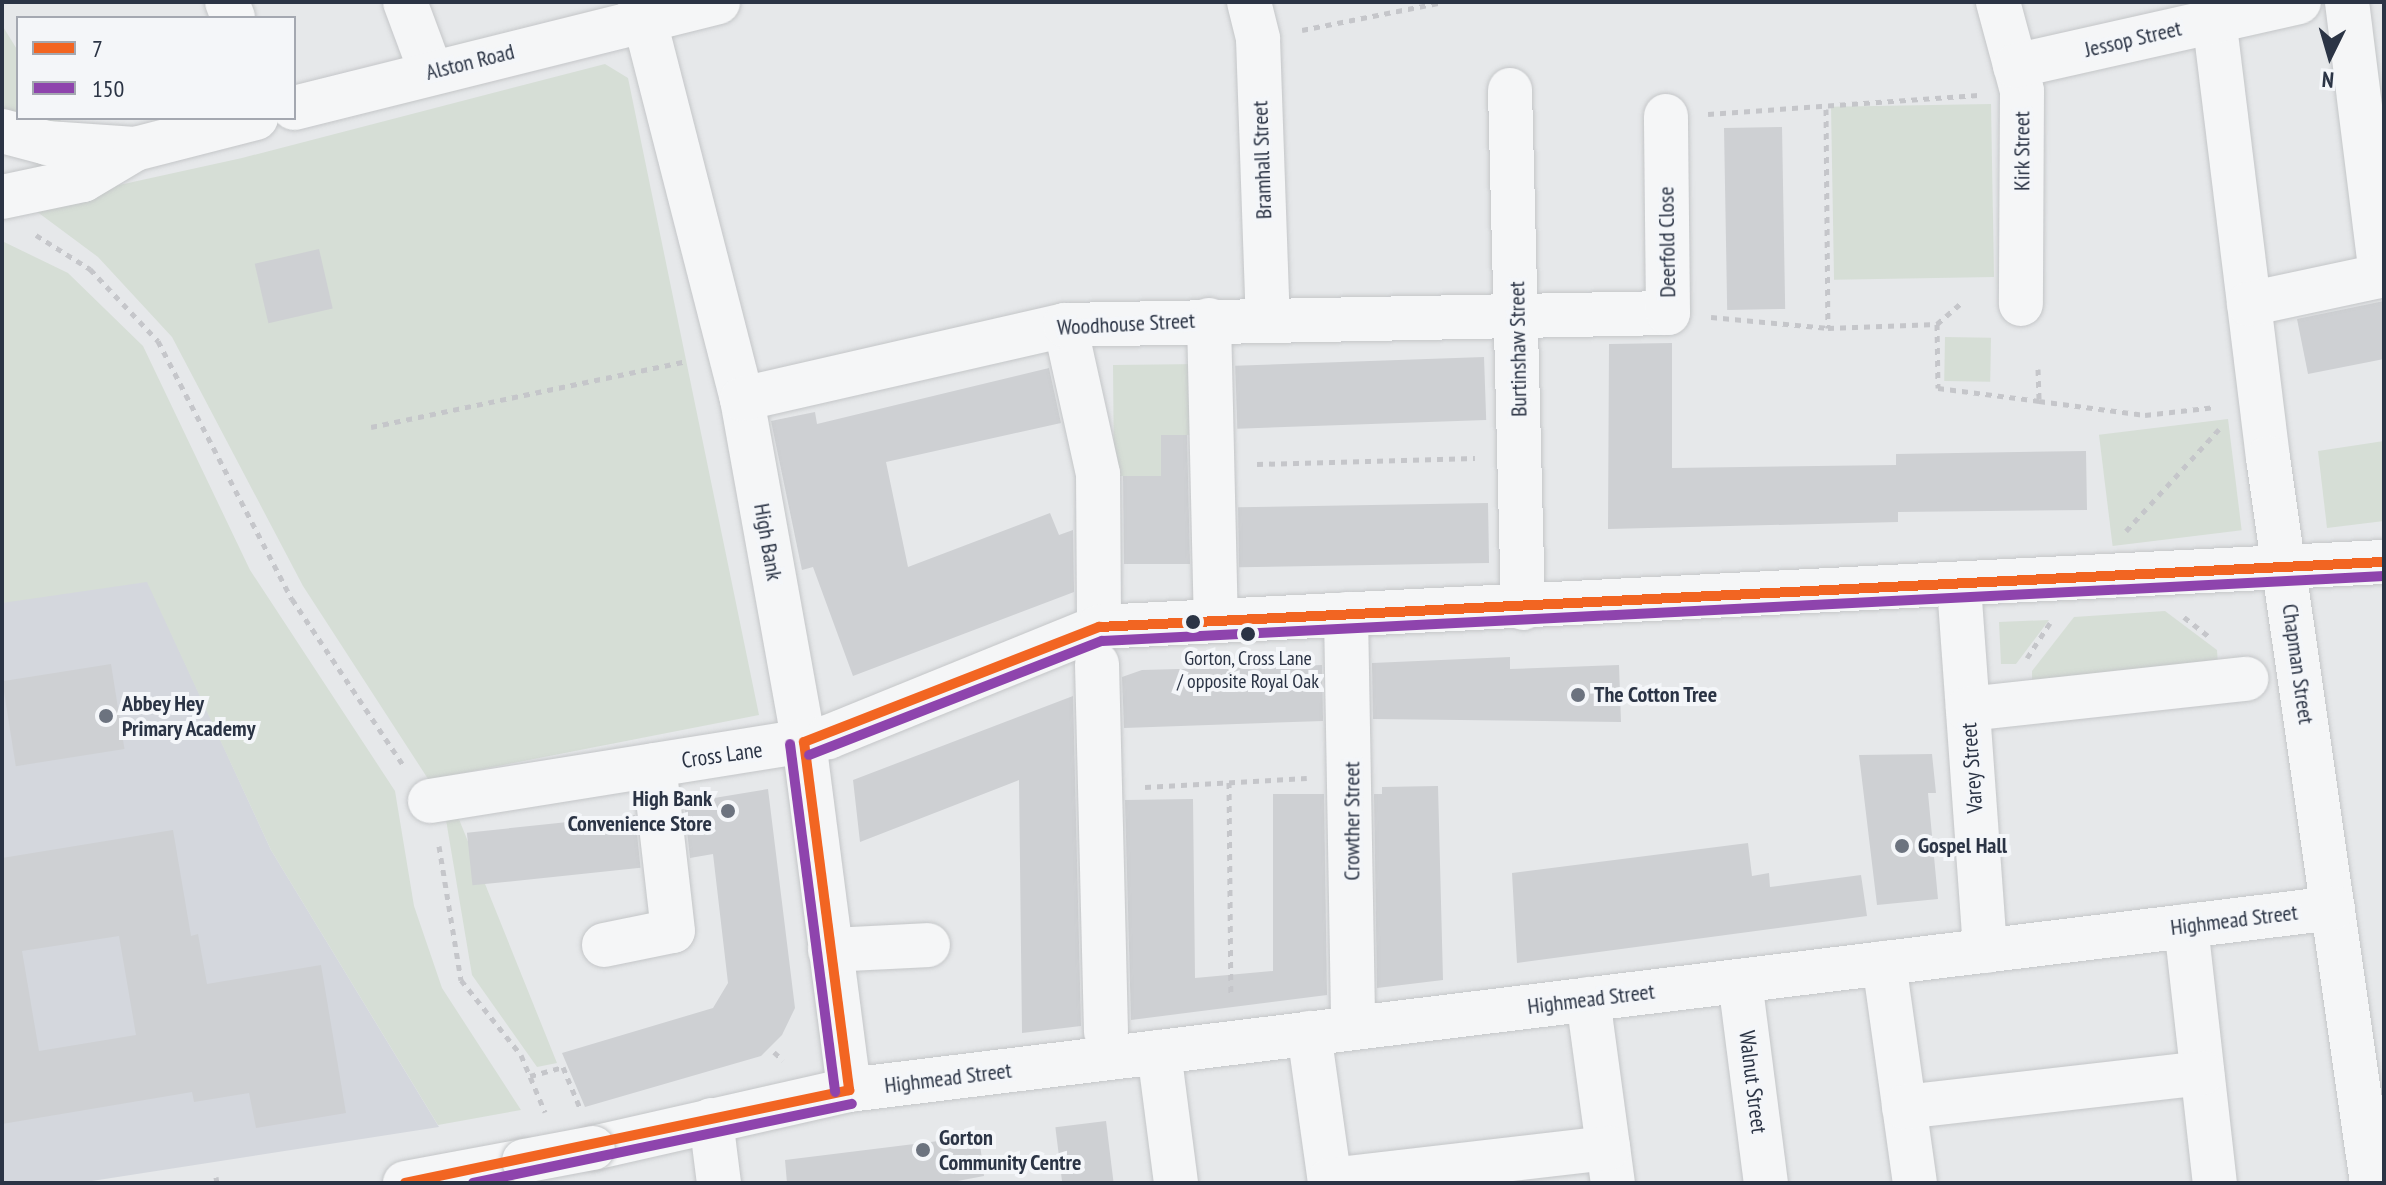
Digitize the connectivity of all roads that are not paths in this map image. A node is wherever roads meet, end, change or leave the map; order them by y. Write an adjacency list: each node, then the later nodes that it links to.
1 (405, 2): 10 (street)
2 (718, 2): 6 (street, Alston Road)
3 (1998, 2): 9 (street, Kirk Street)
4 (2299, 2): 7 (street, Jessop Street)
5 (2347, 2): 15 (street)
6 (643, 10): 10 (street, Alston Road); 26 (street, High Bank)
7 (2213, 11): 9 (street, Jessop Street); 21 (street, Chapman Street)
8 (1253, 20): 23 (street, Bramhall Street)
9 (2015, 66): 20 (street, Kirk Street)
10 (431, 72): 12 (street, Alston Road)
11 (1510, 90): 22 (street, Burtinshaw Street)
12 (296, 107)
13 (1666, 116): 22 (street, Deerfold Close)
14 (248, 120): 17 (street)
15 (2374, 129): 19 (street)
16 (2, 131): 17 (street)
17 (135, 149): 18 (street)
18 (2, 197)
19 (2383, 276): 21 (street)
20 (2021, 304)
21 (2249, 304): 28 (street, Chapman Street)
22 (1518, 313): 23 (street, Woodhouse Street); 30 (street, Burtinshaw Street)
23 (1268, 319): 24 (street, Woodhouse Street)
24 (1209, 320): 25 (street, Woodhouse Street); 32 (street)
25 (1065, 325): 26 (street, Woodhouse Street); 33 (street)
26 (742, 399): 36 (street, High Bank)
27 (2384, 562): 28 (street, Cross Lane)
28 (2284, 568): 29 (street, Cross Lane); 39 (street, Chapman Street)
29 (1959, 586): 30 (street, Cross Lane); 35 (street, Varey Street)
30 (1523, 608): 31 (street, Cross Lane)
31 (1346, 614): 32 (street, Cross Lane); 48 (street, Crowther Street)
32 (1216, 619): 33 (street, Cross Lane)
33 (1098, 646): 36 (street, Cross Lane); 49 (street)
34 (2246, 679): 35 (street)
35 (1968, 709): 44 (street, Varey Street)
36 (804, 742): 37 (street, Cross Lane); 43 (street, High Bank)
37 (654, 765): 38 (street, Cross Lane); 41 (street)
38 (430, 801)
39 (2333, 908): 40 (street, Highmead Street); 57 (street, Chapman Street)
40 (2186, 926): 44 (street, Highmead Street); 52 (street)
41 (604, 945)
42 (928, 945): 43 (street)
43 (830, 950): 53 (street, High Bank)
44 (1985, 951): 45 (street, Highmead Street)
45 (1884, 963): 46 (street, Highmead Street); 54 (street)
46 (1740, 981): 47 (street, Highmead Street); 62 (street, Walnut Street)
47 (1588, 999): 48 (street, Highmead Street); 56 (street)
48 (1353, 1028): 50 (street, Highmead Street)
49 (1106, 1032)
50 (1309, 1033): 51 (street, Highmead Street); 58 (street)
51 (1159, 1052): 53 (street, Highmead Street); 61 (street)
52 (2202, 1073): 54 (street); 64 (street)
53 (849, 1090): 55 (street, Highmead Street)
54 (1904, 1107): 63 (street)
55 (711, 1120): 59 (street, Highmead Street, bridge); 60 (street)
56 (1611, 1165): 58 (street)
57 (2375, 1173)
58 (1330, 1182)
59 (405, 1183)
60 (719, 1183)
61 (1176, 1183)
62 (1766, 1183)
63 (1915, 1183)
64 (2215, 1183)

